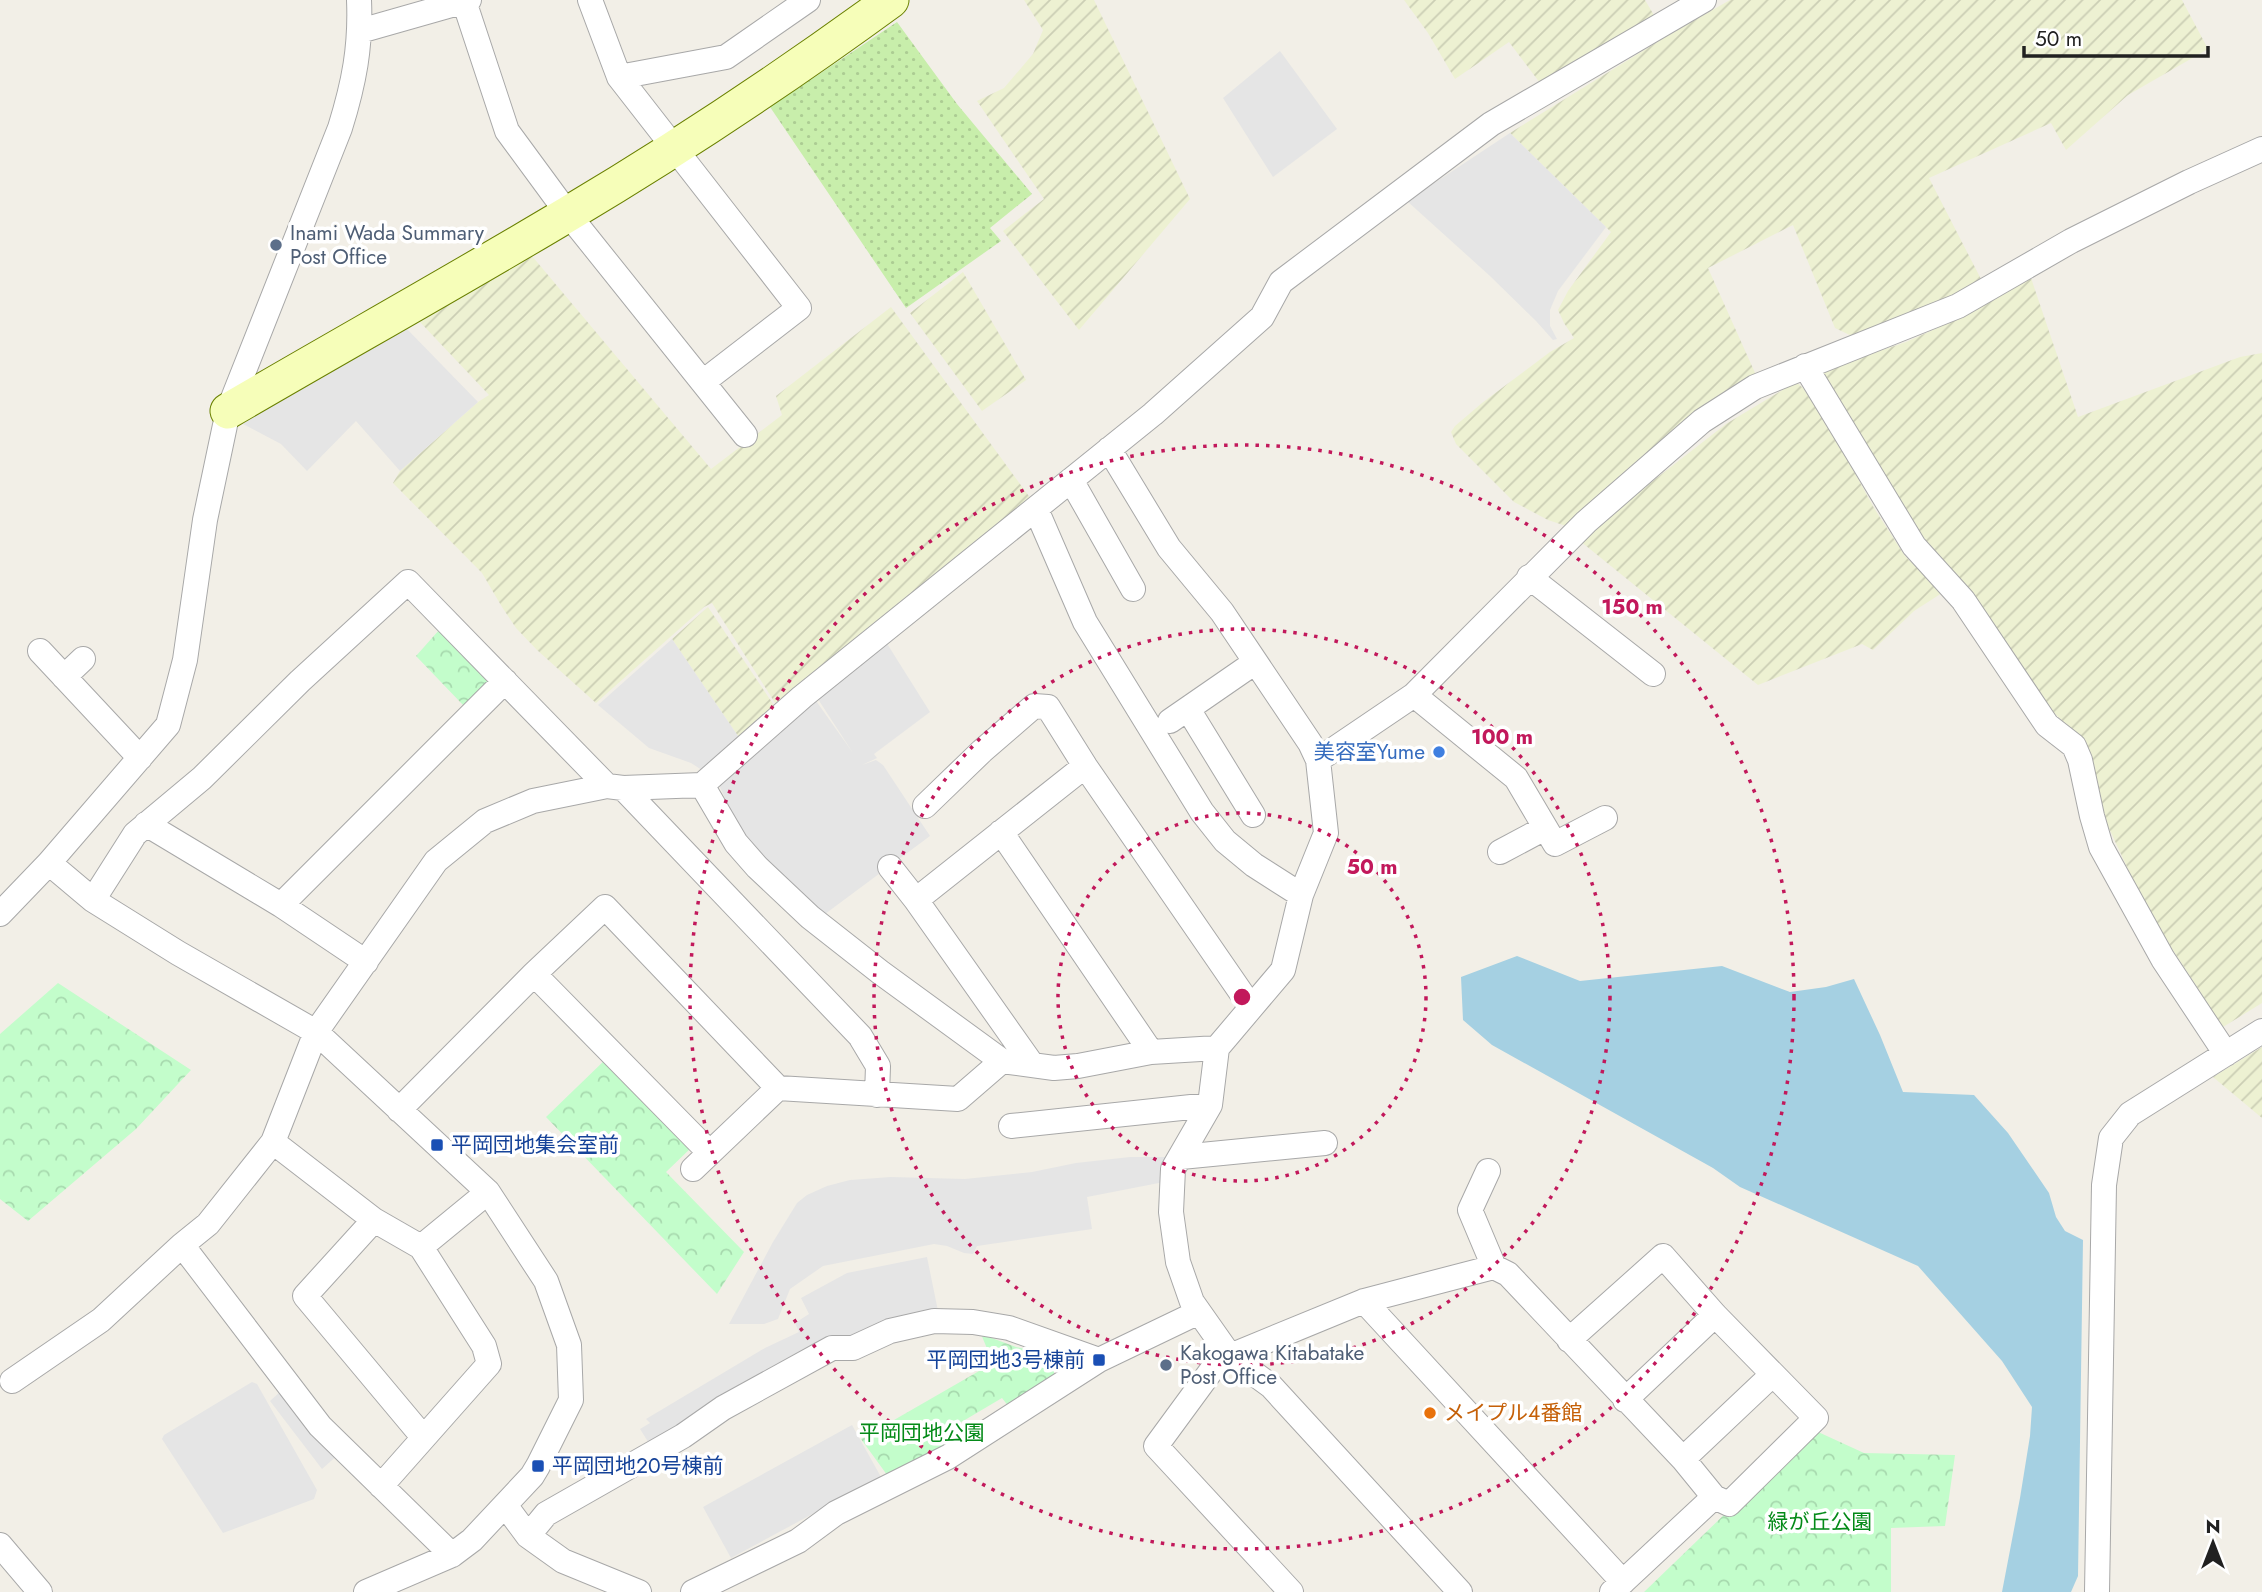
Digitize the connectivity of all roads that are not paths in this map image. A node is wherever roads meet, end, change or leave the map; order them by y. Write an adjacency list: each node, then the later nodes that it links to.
1 (359, 0): 7 (street)
2 (590, 0): 8 (street)
3 (808, 0): 8 (street)
4 (891, 0): 9 (street)
5 (1704, 0): 16 (street)
6 (466, 1): 7 (street); 11 (street)
7 (360, 31): 14 (street)
8 (619, 77): 9 (street)
9 (673, 149): 11 (street); 13 (street)
10 (2262, 149): 12 (street)
11 (568, 214): 13 (street); 14 (street)
12 (1805, 366): 19 (street); 54 (street)
13 (703, 382): 15 (street)
14 (228, 411): 28 (street)
15 (745, 435)
16 (1109, 449): 17 (street); 23 (street)
17 (1071, 480): 18 (street); 20 (street)
18 (1036, 509): 31 (street); 42 (street)
19 (1529, 577): 24 (street); 27 (street)
20 (1133, 589)
21 (40, 651): 25 (street)
22 (83, 659): 25 (street)
23 (1254, 663): 29 (street); 34 (street)
24 (1653, 674)
25 (64, 677): 28 (street)
26 (505, 681): 32 (street); 36 (street); 45 (street)
27 (1414, 695): 29 (street); 37 (street)
28 (140, 758): 40 (street)
29 (1318, 760): 42 (street)
30 (1085, 766): 33 (street); 38 (street); 49 (street)
31 (702, 785): 32 (street); 55 (street)
32 (615, 787): 47 (street); 58 (street)
33 (925, 806)
34 (1253, 815)
35 (1605, 818): 37 (street)
36 (146, 824): 43 (street); 45 (street)
37 (1545, 828): 39 (street)
38 (1001, 832): 44 (street); 53 (street)
39 (1500, 852)
40 (48, 863): 43 (street); 46 (street)
41 (890, 867): 44 (street)
42 (1301, 895): 49 (street)
43 (93, 900): 51 (street)
44 (916, 900): 56 (street)
45 (281, 905): 47 (street)
46 (0, 914)
47 (366, 962): 51 (street)
48 (534, 974): 57 (street); 57 (street); 60 (street)
49 (1251, 1007): 52 (street)
50 (2262, 1031): 54 (street)
51 (316, 1032): 60 (street); 62 (street)
52 (1217, 1048): 53 (street); 59 (street)
53 (1151, 1052): 56 (street)
54 (2226, 1054): 95 (street)
55 (1002, 1061): 56 (street); 58 (street)
56 (1031, 1063)
57 (778, 1088): 58 (street)
58 (877, 1095)
59 (1210, 1105): 61 (street); 64 (street)
60 (399, 1110): 66 (street)
61 (1011, 1126)
62 (273, 1142): 67 (street); 68 (street)
63 (1325, 1143): 64 (street)
64 (1181, 1157): 72 (street)
65 (1488, 1171): 70 (street)
66 (488, 1192): 69 (street); 84 (street)
67 (374, 1220): 69 (street); 80 (street)
68 (182, 1245): 78 (street); 82 (street)
69 (421, 1247): 80 (street)
70 (1494, 1267): 71 (street); 74 (street)
71 (1364, 1301): 75 (street); 88 (street)
72 (1199, 1312): 75 (street); 76 (street)
73 (1715, 1315): 74 (street); 77 (street); 79 (street)
74 (1569, 1340): 79 (street)
75 (1230, 1356): 93 (street); 94 (street)
76 (1099, 1360): 85 (street); 92 (street)
77 (1772, 1375): 81 (street); 83 (street)
78 (12, 1381)
79 (1625, 1400): 81 (street)
80 (423, 1437): 82 (street)
81 (1682, 1459): 83 (street)
82 (381, 1486): 87 (street)
83 (1714, 1497): 88 (street)
84 (505, 1504): 85 (street); 87 (street)
85 (528, 1536): 91 (street)
86 (0, 1545): 89 (street)
87 (452, 1555): 90 (street)
88 (1617, 1587)
89 (40, 1592)
90 (366, 1592)
91 (639, 1592)
92 (693, 1592)
93 (1291, 1592)
94 (1460, 1592)
95 (2097, 1592)

